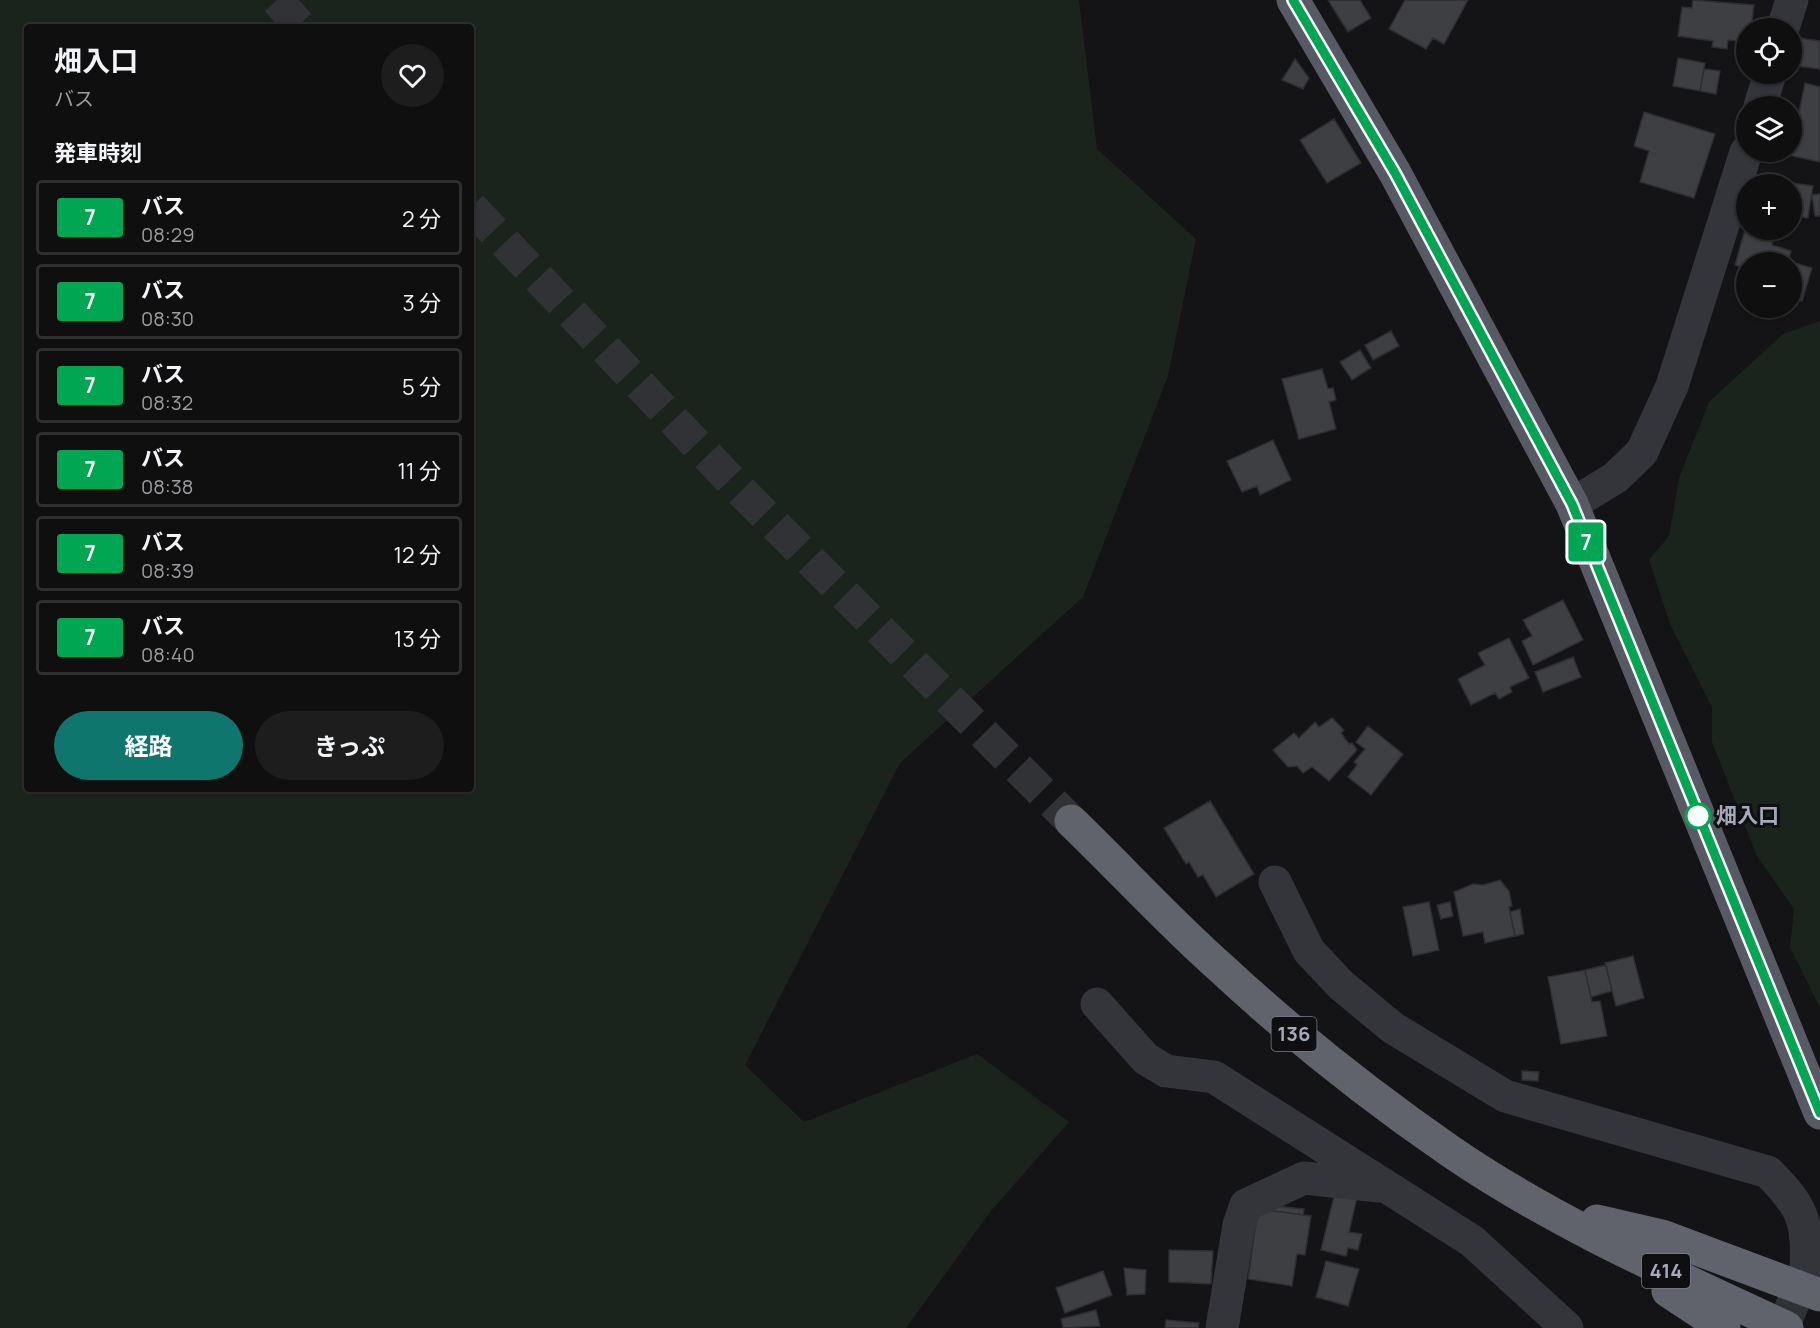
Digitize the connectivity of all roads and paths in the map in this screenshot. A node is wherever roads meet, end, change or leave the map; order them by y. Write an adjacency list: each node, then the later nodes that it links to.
1 (1293, 0): 5 (highway)
2 (1792, 0): 3 (street)
3 (1786, 18)
4 (1743, 162): 5 (street)
5 (1572, 504): 9 (highway)
6 (1071, 820): 11 (highway, 136)
7 (1275, 882): 12 (street)
8 (1097, 1004): 10 (street)
9 (1820, 1113)
10 (1384, 1187): 13 (street); 14 (street)
11 (1548, 1209): 12 (highway); 15 (highway); 16 (highway, 414)
12 (1812, 1286)
13 (1222, 1328)
14 (1567, 1328)
15 (1724, 1328)
16 (1787, 1328)

